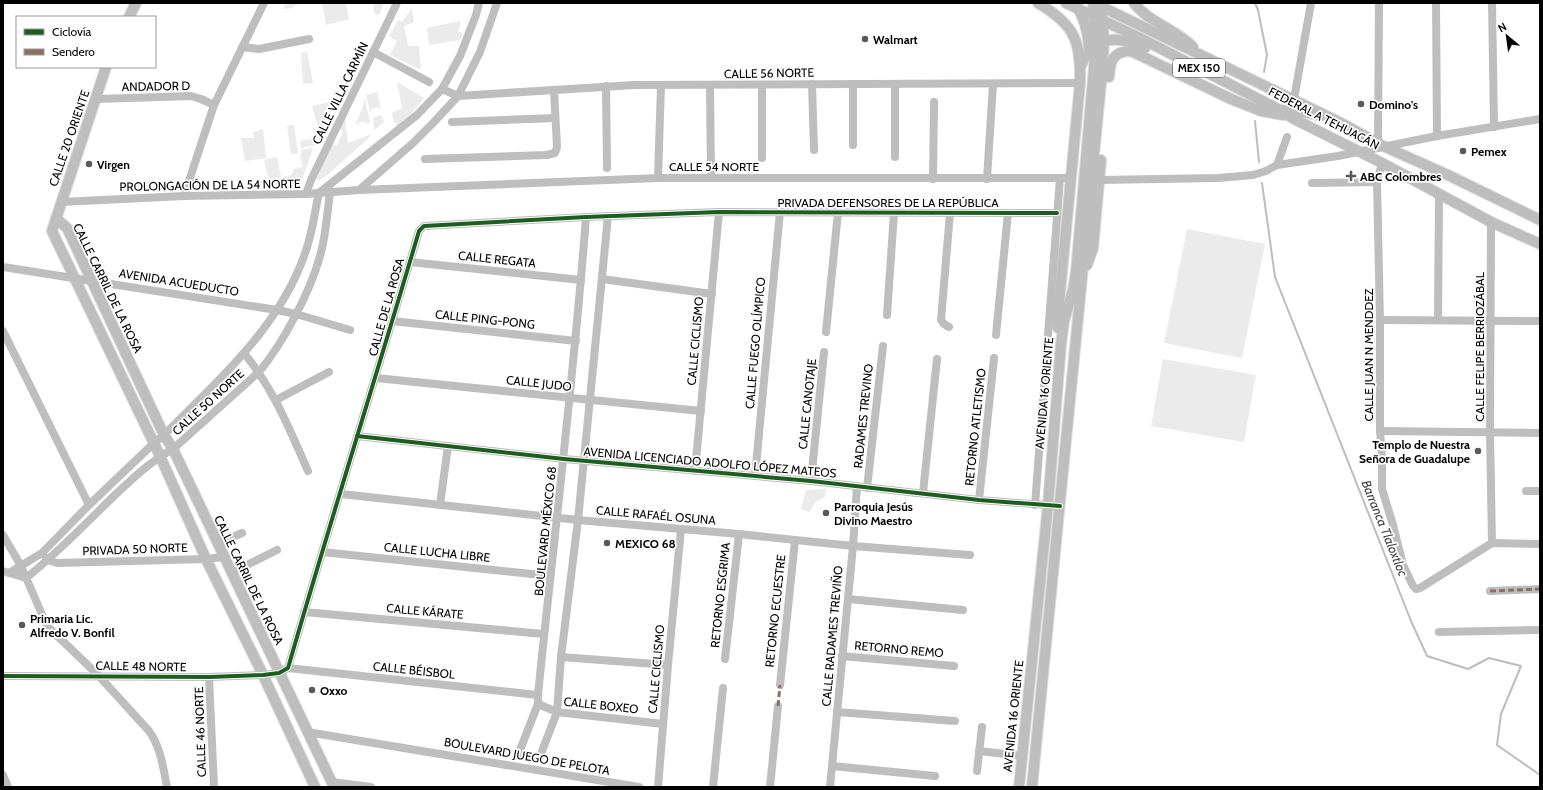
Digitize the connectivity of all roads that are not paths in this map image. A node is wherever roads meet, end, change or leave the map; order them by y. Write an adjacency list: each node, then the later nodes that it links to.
1 (136, 3): 17 (main road)
2 (264, 3): 22 (street)
3 (397, 3): 23 (street, CALLE VILLA CARMÍN)
4 (478, 3): 37 (street)
5 (497, 3): 39 (street)
6 (1038, 3): 26 (main road)
7 (1066, 3): 15 (main road, MEX 150)
8 (1112, 3): 16 (main road)
9 (1134, 3): 24 (main road)
10 (1311, 3): 41 (street)
11 (1379, 3): 53 (street)
12 (1436, 3): 50 (street)
13 (1492, 3): 49 (street)
14 (1098, 4): 16 (main road, FEDERAL A TEHUACÁN / MEX 150); 18 (main road, AVENIDA 16 ORIENTE)
15 (1076, 6): 18 (main road, MEX 150); 21 (main road)
16 (1115, 13): 19 (main road); 24 (main road, FEDERAL A TEHUACÁN / MEX 150)
17 (130, 16)
18 (1098, 19): 19 (main road, FEDERAL A TEHUACÁN / MEX 150); 21 (main road, AVENIDA 16 ORIENTE)
19 (1126, 31): 44 (main road, FEDERAL A TEHUACÁN / MEX 150)
20 (309, 39): 22 (street)
21 (1096, 46): 26 (main road); 44 (main road); 55 (main road, AVENIDA 16 ORIENTE); 94 (main road, AVENIDA 16 ORIENTE)
22 (242, 47): 43 (street)
23 (373, 52): 27 (street); 74 (street, CALLE VILLA CARMÍN)
24 (1198, 53): 41 (main road, FEDERAL A TEHUACÁN / MEX 150)
25 (106, 68): 40 (main road, CALLE 20 ORIENTE)
26 (1080, 71): 28 (main road)
27 (430, 82)
28 (1080, 83): 32 (street, CALLE 56 NORTE); 55 (main road)
29 (812, 84): 30 (street, CALLE 56 NORTE); 35 (street, CALLE 56 NORTE); 54 (street)
30 (853, 84): 31 (street, CALLE 56 NORTE); 52 (street)
31 (895, 84): 32 (street, CALLE 56 NORTE); 58 (street)
32 (994, 84): 68 (street)
33 (661, 85): 34 (street, CALLE 56 NORTE); 36 (street, CALLE 56 NORTE); 64 (street)
34 (710, 85): 35 (street, CALLE 56 NORTE); 65 (street)
35 (762, 85): 59 (street)
36 (606, 86): 38 (street, CALLE 56 NORTE); 63 (street)
37 (442, 89): 39 (street); 75 (street)
38 (554, 90): 39 (street, CALLE 56 NORTE); 45 (street)
39 (458, 96): 72 (street)
40 (96, 99): 43 (street, ANDADOR D); 78 (main road, CALLE 20 ORIENTE)
41 (1294, 99): 48 (main road, FEDERAL A TEHUACÁN / MEX 150)
42 (934, 102): 67 (street)
43 (214, 105): 77 (street)
44 (1284, 112): 48 (main road); 56 (main road, FEDERAL A TEHUACÁN / MEX 150); 69 (main road)
45 (555, 118): 47 (street); 60 (street)
46 (1540, 120): 49 (street)
47 (452, 122)
48 (1342, 123): 53 (main road, FEDERAL A TEHUACÁN / MEX 150)
49 (1494, 127): 50 (street)
50 (1437, 136): 53 (street)
51 (1287, 137): 62 (street)
52 (853, 145)
53 (1380, 145): 56 (street); 57 (main road, FEDERAL A TEHUACÁN / MEX 150)
54 (814, 150)
55 (1080, 150): 66 (main road); 94 (main road, AVENIDA 16 ORIENTE)
56 (1360, 152): 61 (main road, FEDERAL A TEHUACÁN / MEX 150); 62 (street)
57 (1404, 155): 61 (main road); 89 (main road, FEDERAL A TEHUACÁN / MEX 150)
58 (895, 157)
59 (762, 158)
60 (425, 159)
61 (1382, 163): 70 (street, CALLE JUAN N MENDDEZ); 76 (main road, FEDERAL A TEHUACÁN / MEX 150)
62 (1277, 165): 69 (street)
63 (607, 168)
64 (658, 178): 65 (street, CALLE 54 NORTE); 72 (street, CALLE 54 NORTE)
65 (711, 178): 67 (street, CALLE 54 NORTE)
66 (1065, 178): 68 (street, CALLE 54 NORTE); 85 (street); 114 (main road)
67 (933, 179): 68 (street, CALLE 54 NORTE)
68 (987, 179)
69 (1100, 180): 94 (main road)
70 (1377, 182): 71 (street); 103 (street, CALLE JUAN N MENDDEZ)
71 (1312, 183)
72 (359, 190): 73 (street, PROLONGACIÓN DE LA 54 NORTE)
73 (330, 193): 75 (street, PROLONGACIÓN DE LA 54 NORTE); 101 (street, CALLE 50 NORTE)
74 (306, 194): 75 (street, PROLONGACIÓN DE LA 54 NORTE); 77 (street, PROLONGACIÓN DE LA 54 NORTE)
75 (319, 194): 100 (street, CALLE 50 NORTE)
76 (1439, 195): 90 (main road, FEDERAL A TEHUACÁN / MEX 150); 104 (street)
77 (184, 196): 78 (street, PROLONGACIÓN DE LA 54 NORTE)
78 (61, 202): 88 (main road, CALLE 20 ORIENTE)
79 (719, 212): 80 (street, PRIVADA DEFENSORES DE LA REPÚBLICA); 86 (street, CALLE DE LA ROSA); 99 (street, CALLE CICLISMO)
80 (780, 212): 81 (street, PRIVADA DEFENSORES DE LA REPÚBLICA); 140 (street, CALLE FUEGO OLÍMPICO)
81 (838, 212): 82 (street, PRIVADA DEFENSORES DE LA REPÚBLICA); 111 (street)
82 (894, 213): 83 (street, PRIVADA DEFENSORES DE LA REPÚBLICA); 102 (street)
83 (950, 213): 84 (street, PRIVADA DEFENSORES DE LA REPÚBLICA); 108 (street)
84 (1008, 213): 85 (street, PRIVADA DEFENSORES DE LA REPÚBLICA); 112 (street)
85 (1057, 213): 151 (street)
86 (608, 216): 87 (street, CALLE DE LA ROSA); 96 (street)
87 (586, 217): 92 (street, CALLE DE LA ROSA); 98 (street, BOULEVARD MÉXICO 68)
88 (56, 218): 95 (main road, CALLE CARRIL DE LA ROSA); 97 (main road, CALLE CARRIL DE LA ROSA)
89 (1540, 220)
90 (1491, 222): 91 (main road, FEDERAL A TEHUACÁN / MEX 150); 107 (street, CALLE FELIPE BERRIOZÁBAL)
91 (1540, 244)
92 (410, 262): 98 (street, CALLE REGATA); 106 (street, CALLE DE LA ROSA)
93 (3, 267): 95 (street, AVENIDA ACUEDUCTO)
94 (1081, 272): 114 (main road, AVENIDA 16 ORIENTE); 153 (main road, AVENIDA 16 ORIENTE)
95 (74, 278): 97 (street, AVENIDA ACUEDUCTO); 132 (main road, CALLE CARRIL DE LA ROSA)
96 (602, 279): 99 (street); 125 (street)
97 (91, 280): 100 (street, AVENIDA ACUEDUCTO); 130 (main road, CALLE CARRIL DE LA ROSA)
98 (581, 280): 113 (street, BOULEVARD MÉXICO 68)
99 (712, 294): 126 (street, CALLE CICLISMO)
100 (277, 310): 101 (street, AVENIDA ACUEDUCTO); 117 (street, CALLE 50 NORTE)
101 (296, 314): 109 (street, AVENIDA ACUEDUCTO); 120 (street, CALLE 50 NORTE)
102 (887, 315)
103 (1380, 320): 104 (street); 127 (street, CALLE JUAN N MENDDEZ)
104 (1438, 320): 107 (street)
105 (1540, 320): 107 (street)
106 (392, 321): 113 (street, CALLE PING-PONG); 122 (street, CALLE DE LA ROSA)
107 (1491, 321): 128 (street, CALLE FELIPE BERRIOZÁBAL)
108 (949, 327)
109 (350, 330)
110 (3, 331): 149 (street)
111 (826, 332)
112 (996, 335)
113 (576, 341): 123 (street, BOULEVARD MÉXICO 68)
114 (1061, 344): 152 (main road, AVENIDA 16 ORIENTE)
115 (883, 346): 143 (street, RADAMES TREVINO)
116 (824, 352): 141 (street, CALLE CANOTAJE)
117 (244, 353): 120 (street); 130 (street, CALLE 50 NORTE)
118 (994, 358): 148 (street, RETORNO ATLETISMO)
119 (937, 359): 146 (street)
120 (259, 372): 124 (street); 134 (street, CALLE 50 NORTE)
121 (329, 372): 124 (street)
122 (376, 378): 123 (street, CALLE JUDO); 131 (street, CALLE DE LA ROSA)
123 (569, 398): 125 (street, CALLE JUDO); 136 (street, BOULEVARD MÉXICO 68)
124 (276, 400): 138 (street)
125 (590, 400): 126 (street, CALLE JUDO); 137 (street)
126 (701, 411): 139 (street, CALLE CICLISMO)
127 (1380, 431): 128 (street); 161 (street, CALLE JUAN N MENDDEZ)
128 (1490, 432): 129 (street); 161 (street, CALLE FELIPE BERRIOZÁBAL)
129 (1540, 433)
130 (164, 435): 132 (street, CALLE 50 NORTE); 134 (main road, CALLE CARRIL DE LA ROSA)
131 (357, 436): 133 (street, AVENIDA LICENCIADO ADOLFO LÓPEZ MATEOS); 147 (street, CALLE DE LA ROSA)
132 (154, 443): 135 (main road, CALLE CARRIL DE LA ROSA); 149 (street, CALLE 50 NORTE)
133 (448, 446): 136 (street, AVENIDA LICENCIADO ADOLFO LÓPEZ MATEOS); 150 (street)
134 (173, 449): 135 (street, CALLE 50 NORTE); 162 (main road, CALLE CARRIL DE LA ROSA)
135 (160, 456): 170 (main road, CALLE CARRIL DE LA ROSA); 171 (street, CALLE 50 NORTE)
136 (564, 459): 137 (street, AVENIDA LICENCIADO ADOLFO LÓPEZ MATEOS); 154 (street, BOULEVARD MÉXICO 68)
137 (584, 460): 139 (street, AVENIDA LICENCIADO ADOLFO LÓPEZ MATEOS); 155 (street)
138 (308, 471)
139 (695, 471): 140 (street, AVENIDA LICENCIADO ADOLFO LÓPEZ MATEOS)
140 (755, 476): 141 (street, AVENIDA LICENCIADO ADOLFO LÓPEZ MATEOS)
141 (811, 481): 142 (street, AVENIDA LICENCIADO ADOLFO LÓPEZ MATEOS)
142 (857, 487): 143 (street, AVENIDA LICENCIADO ADOLFO LÓPEZ MATEOS); 164 (street, CALLE RADAMES TREVIÑO)
143 (867, 488): 146 (street, AVENIDA LICENCIADO ADOLFO LÓPEZ MATEOS)
144 (1526, 490): 145 (street)
145 (1540, 491)
146 (923, 493): 148 (street, AVENIDA LICENCIADO ADOLFO LÓPEZ MATEOS)
147 (340, 494): 150 (street, CALLE RAFAÉL OSUNA); 166 (street, CALLE DE LA ROSA)
148 (979, 500): 151 (street, AVENIDA LICENCIADO ADOLFO LÓPEZ MATEOS)
149 (89, 505): 167 (street, CALLE 50 NORTE)
150 (440, 505): 154 (street, CALLE RAFAÉL OSUNA)
151 (1035, 505): 152 (street, AVENIDA LICENCIADO ADOLFO LÓPEZ MATEOS)
152 (1048, 505): 153 (street, AVENIDA LICENCIADO ADOLFO LÓPEZ MATEOS); 207 (main road, AVENIDA 16 ORIENTE)
153 (1060, 506): 225 (main road, AVENIDA 16 ORIENTE)
154 (557, 517): 155 (street, CALLE RAFAÉL OSUNA); 175 (street, BOULEVARD MÉXICO 68)
155 (578, 520): 156 (street, CALLE RAFAÉL OSUNA); 186 (street)
156 (681, 529): 158 (street, CALLE RAFAÉL OSUNA); 188 (street, CALLE CICLISMO)
157 (242, 533): 162 (street)
158 (739, 534): 160 (street, CALLE RAFAÉL OSUNA); 187 (street, RETORNO ESGRIMA)
159 (3, 535): 172 (street)
160 (795, 540): 164 (street, CALLE RAFAÉL OSUNA); 195 (street, RETORNO ECUESTRE)
161 (1492, 543): 163 (street)
162 (217, 544): 169 (main road, CALLE CARRIL DE LA ROSA)
163 (1540, 544)
164 (853, 546): 168 (street, CALLE RAFAÉL OSUNA); 179 (street, CALLE RADAMES TREVIÑO)
165 (277, 550): 174 (street)
166 (322, 552): 175 (street, CALLE LUCHA LIBRE); 181 (street, CALLE DE LA ROSA)
167 (42, 554): 171 (street); 172 (street, CALLE 50 NORTE)
168 (970, 555)
169 (223, 557): 170 (street, PRIVADA 50 NORTE); 174 (main road, CALLE CARRIL DE LA ROSA)
170 (206, 559): 171 (street, PRIVADA 50 NORTE); 192 (main road, CALLE CARRIL DE LA ROSA)
171 (48, 560): 176 (street, CALLE 50 NORTE)
172 (21, 566): 173 (street, CALLE 50 NORTE); 176 (street)
173 (6, 572): 176 (street)
174 (231, 573): 190 (main road, CALLE CARRIL DE LA ROSA)
175 (550, 576): 184 (street, BOULEVARD MÉXICO 68)
176 (26, 578): 191 (street)
177 (1540, 589): 178 (street)
178 (1490, 591)
179 (848, 599): 180 (street); 185 (street, CALLE RADAMES TREVIÑO)
180 (963, 610)
181 (304, 612): 184 (street, CALLE KÁRATE); 190 (street, CALLE DE LA ROSA)
182 (1540, 630): 183 (street)
183 (1439, 632)
184 (544, 634): 197 (street, BOULEVARD MÉXICO 68)
185 (842, 656): 189 (street, RETORNO REMO); 200 (street, CALLE RADAMES TREVIÑO)
186 (561, 657): 188 (street); 199 (street)
187 (725, 659)
188 (668, 665): 202 (street, CALLE CICLISMO)
189 (954, 666)
190 (283, 670): 192 (street, CALLE 48 NORTE); 197 (street, CALLE BÉISBOL); 204 (main road, CALLE CARRIL DE LA ROSA)
191 (98, 675): 193 (street, CALLE 48 NORTE); 194 (street, CALLE 48 NORTE); 215 (street)
192 (263, 675): 194 (street, CALLE 48 NORTE); 217 (main road, CALLE CARRIL DE LA ROSA)
193 (3, 676)
194 (210, 677): 216 (street, CALLE 46 NORTE)
195 (780, 685)
196 (723, 688): 221 (street)
197 (538, 699): 199 (street, CALLE BOXEO); 206 (street, BOULEVARD MÉXICO 68)
198 (778, 706): 222 (street)
199 (557, 712): 202 (street, CALLE BOXEO); 208 (street)
200 (837, 712): 201 (street); 209 (street, CALLE RADAMES TREVIÑO)
201 (955, 721)
202 (663, 724): 220 (street, CALLE CICLISMO)
203 (982, 727): 205 (street)
204 (307, 732): 213 (main road, CALLE CARRIL DE LA ROSA); 219 (street, BOULEVARD JUEGO DE PELOTA)
205 (980, 751): 207 (street); 210 (street)
206 (518, 755)
207 (1022, 756): 224 (main road, AVENIDA 16 ORIENTE)
208 (539, 759)
209 (832, 766): 212 (street); 223 (street, CALLE RADAMES TREVIÑO)
210 (977, 771)
211 (3, 775): 214 (street)
212 (935, 776)
213 (332, 785): 218 (street)
214 (8, 787)
215 (166, 787)
216 (214, 787)
217 (314, 787)
218 (371, 787)
219 (639, 787)
220 (658, 787)
221 (713, 787)
222 (770, 787)
223 (830, 787)
224 (1019, 787)
225 (1032, 787)

